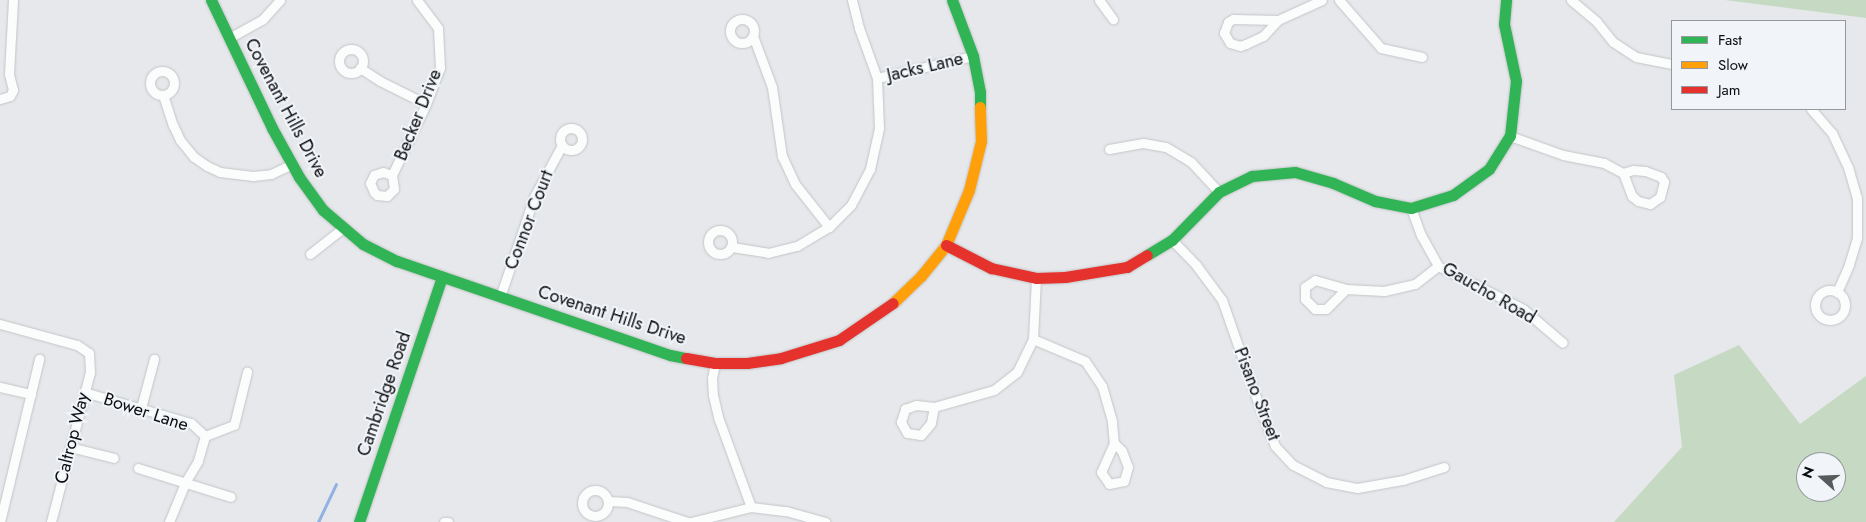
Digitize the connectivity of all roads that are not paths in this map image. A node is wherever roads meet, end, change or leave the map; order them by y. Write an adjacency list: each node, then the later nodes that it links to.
1 (13, 0): 22 (street)
2 (211, 0): 15 (street, Covenant Hills Drive)
3 (280, 0): 15 (street)
4 (417, 0): 23 (street, Becker Drive)
5 (852, 0): 20 (street)
6 (952, 0): 16 (street, Covenant Hills Drive)
7 (1099, 0): 12 (street)
8 (1322, 0): 13 (street)
9 (1339, 0): 17 (street)
10 (1506, 0): 25 (street)
11 (1571, 0): 18 (street)
12 (1113, 19)
13 (1278, 20): 13 (street)
14 (753, 36): 33 (street)
15 (229, 38): 28 (street, Covenant Hills Drive)
16 (972, 56): 20 (street, Jacks Lane); 36 (street, Covenant Hills Drive)
17 (1422, 58)
18 (1671, 64)
19 (360, 68): 23 (street)
20 (877, 78): 33 (street)
21 (163, 95): 28 (street)
22 (0, 100)
23 (426, 104): 30 (street, Becker Drive)
24 (1812, 110): 43 (street)
25 (1510, 136): 29 (street); 32 (street)
26 (562, 145): 44 (street, Connor Court)
27 (1109, 149): 31 (street)
28 (292, 164): 34 (street, Covenant Hills Drive)
29 (1623, 173): 29 (street)
30 (392, 175)
31 (1219, 192): 32 (street); 35 (street)
32 (1411, 208): 39 (street, Gaucho Road)
33 (829, 227): 37 (street)
34 (343, 228): 38 (street); 40 (street, Covenant Hills Drive)
35 (1172, 240): 41 (street); 62 (street, Pisano Street)
36 (946, 245): 41 (street); 50 (street, Covenant Hills Drive)
37 (732, 247)
38 (310, 254)
39 (1438, 266): 42 (street); 47 (street, Gaucho Road)
40 (442, 277): 44 (street, Covenant Hills Drive); 70 (street, Cambridge Road)
41 (1036, 278): 46 (street)
42 (1346, 289): 42 (street)
43 (1837, 292)
44 (500, 297): 50 (street, Covenant Hills Drive)
45 (0, 324): 53 (street, Caltrop Way)
46 (1033, 339): 55 (street); 58 (street)
47 (1564, 343)
48 (39, 359): 54 (street)
49 (154, 359): 56 (street)
50 (715, 363): 66 (street)
51 (248, 372): 57 (street, Bower Lane)
52 (0, 387): 54 (street)
53 (84, 392): 56 (street, Bower Lane); 59 (street, Caltrop Way)
54 (31, 394): 67 (street)
55 (934, 407)
56 (140, 408): 57 (street, Bower Lane)
57 (204, 436): 63 (street, Bower Lane)
58 (1114, 443)
59 (70, 447): 60 (street); 68 (street, Caltrop Way)
60 (114, 458)
61 (138, 468): 63 (street)
62 (1444, 468)
63 (185, 483): 64 (street); 69 (street, Bower Lane)
64 (231, 497)
65 (608, 501): 73 (street)
66 (751, 507): 73 (street); 74 (street)
67 (0, 522)
68 (51, 522)
69 (170, 522)
70 (359, 522)
71 (444, 522): 72 (street)
72 (448, 522)
73 (689, 522)
74 (825, 522)

